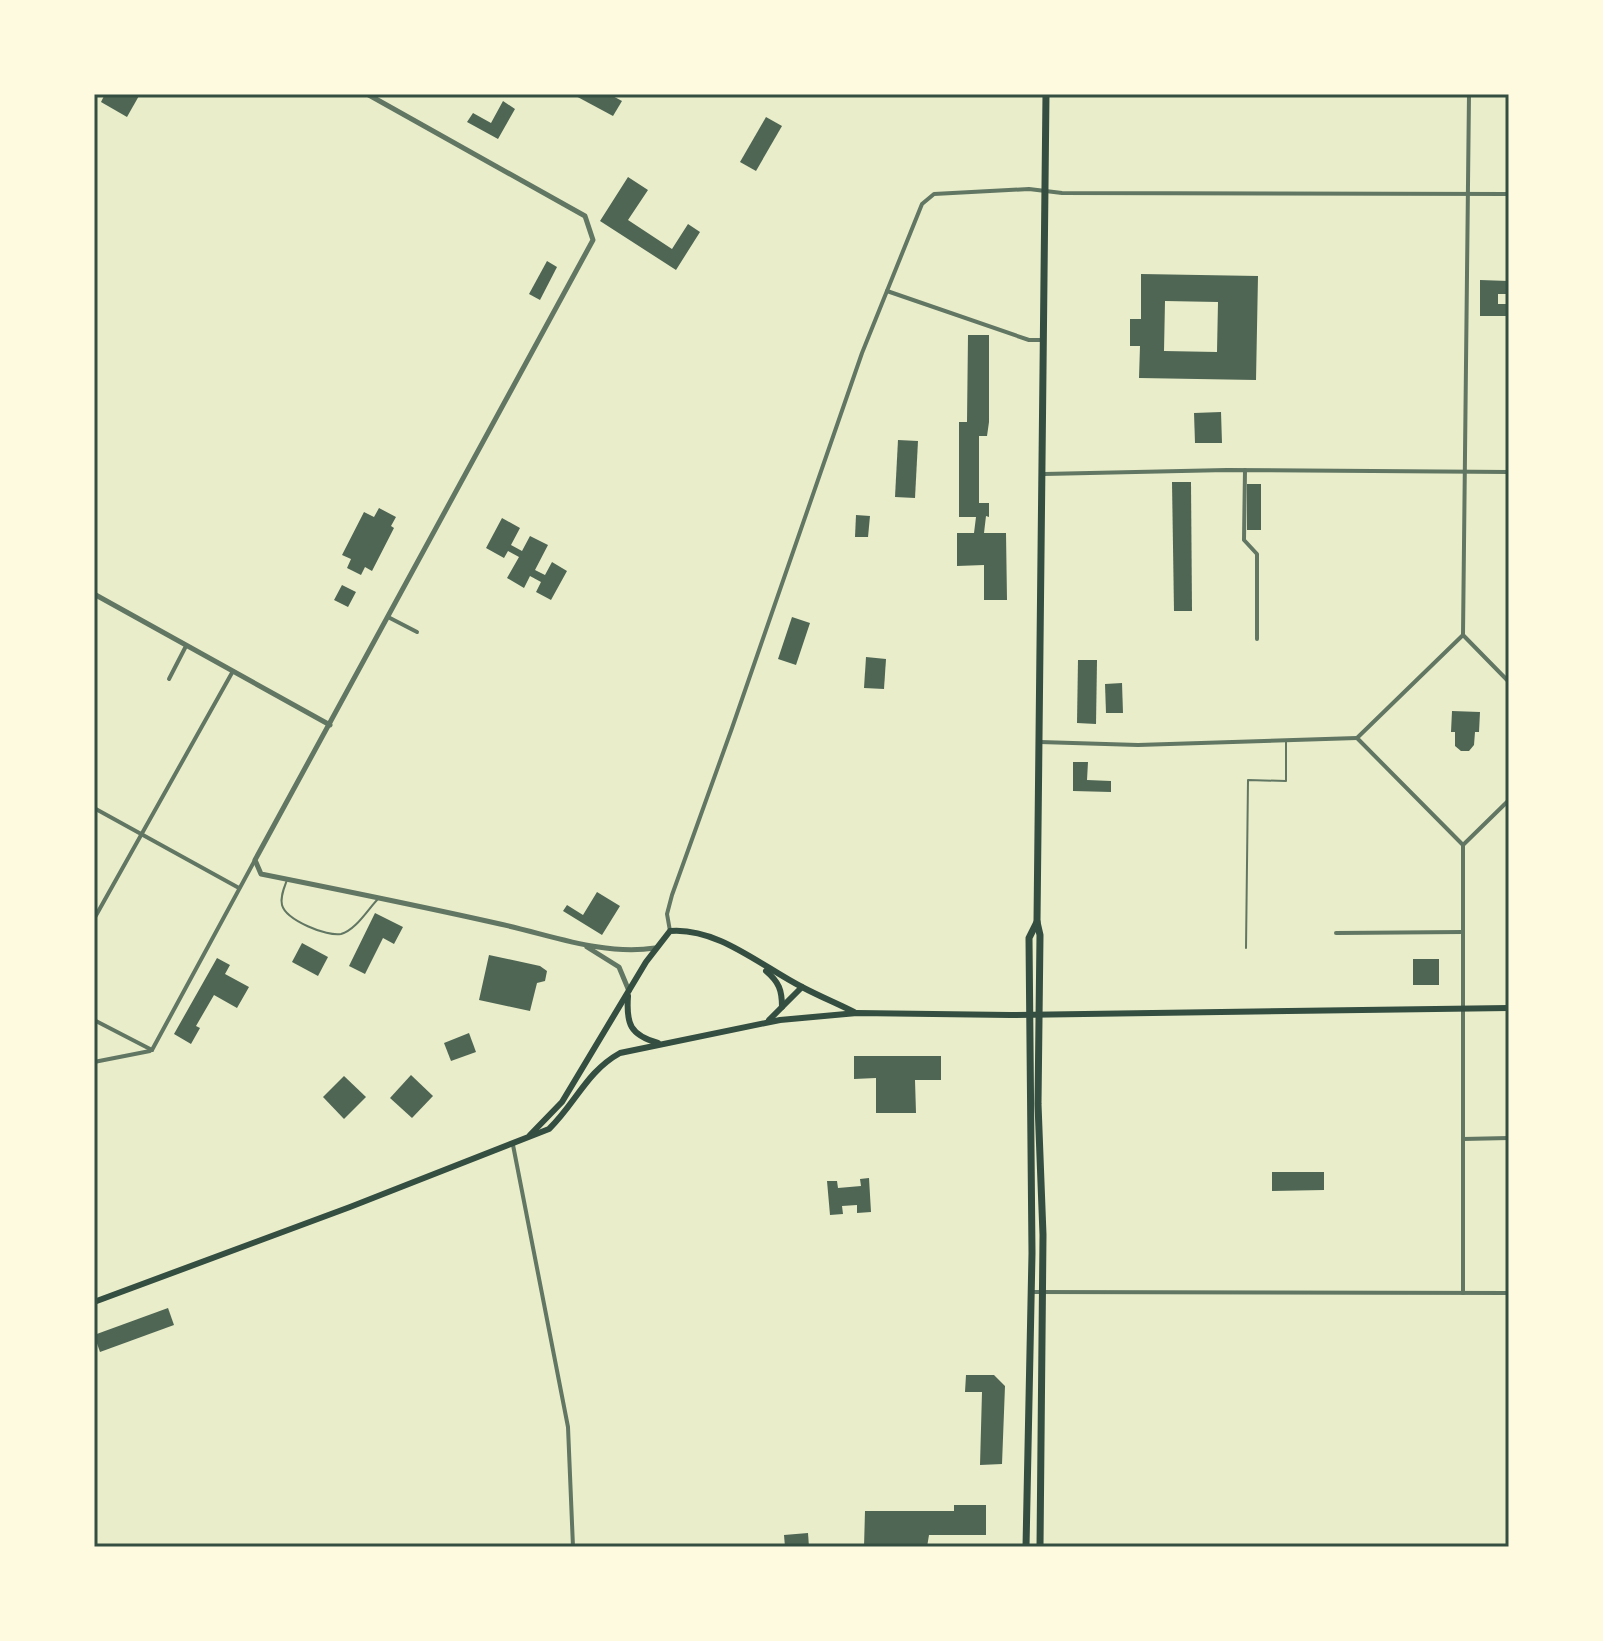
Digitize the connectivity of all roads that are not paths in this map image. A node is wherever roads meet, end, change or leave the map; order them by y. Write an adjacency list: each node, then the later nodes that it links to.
1 (367, 94): 14 (street)
2 (1046, 94): 4 (main road)
3 (1469, 94): 5 (street)
4 (1046, 191): 5 (street); 7 (street); 8 (main road)
5 (1469, 194): 6 (street); 10 (street)
6 (1509, 194)
7 (887, 291): 8 (street); 36 (street)
8 (1044, 340): 12 (main road)
9 (1245, 470): 10 (street); 12 (street); 17 (street)
10 (1465, 472): 11 (street); 16 (street)
11 (1509, 472)
12 (1042, 474): 25 (main road)
13 (94, 594): 18 (street)
14 (388, 617): 15 (street); 22 (street)
15 (417, 632)
16 (1463, 635): 21 (street); 23 (street)
17 (1257, 639)
18 (187, 645): 19 (street); 20 (street)
19 (233, 671): 22 (street); 28 (street)
20 (169, 679)
21 (1509, 682)
22 (330, 725): 30 (street)
23 (1357, 738): 24 (street); 29 (street)
24 (1286, 741): 25 (street); 41 (lane)
25 (1040, 742): 35 (main road)
26 (1509, 800): 29 (street)
27 (94, 808): 28 (street)
28 (141, 834): 32 (street); 34 (street)
29 (1463, 845): 37 (street)
30 (255, 860): 31 (street); 32 (street)
31 (287, 879): 33 (street); 33 (lane)
32 (240, 889): 55 (street)
33 (378, 898): 39 (street)
34 (94, 919)
35 (1037, 922): 49 (main road); 50 (main road)
36 (670, 931): 40 (main road); 42 (main road)
37 (1463, 932): 38 (street); 47 (street)
38 (1336, 933)
39 (583, 945): 40 (street); 44 (street)
40 (655, 948): 44 (main road)
41 (1246, 948)
42 (758, 963): 43 (main road); 45 (main road)
43 (802, 987): 45 (main road); 48 (main road)
44 (629, 991): 54 (main road); 59 (main road)
45 (782, 1007): 52 (street); 53 (main road)
46 (1509, 1008): 47 (main road)
47 (1463, 1009): 50 (main road); 58 (street)
48 (857, 1013): 49 (main road); 52 (main road)
49 (1030, 1014): 50 (main road); 61 (main road)
50 (1040, 1015): 62 (main road)
51 (94, 1020): 55 (street)
52 (780, 1020): 53 (main road)
53 (765, 1023): 54 (main road)
54 (661, 1044): 59 (main road)
55 (152, 1050): 56 (street)
56 (94, 1062)
57 (1509, 1138): 58 (street)
58 (1463, 1139): 63 (street)
59 (524, 1140): 60 (main road)
60 (513, 1145): 65 (main road); 66 (street)
61 (1031, 1292): 62 (street); 67 (main road)
62 (1041, 1292): 63 (street); 68 (main road)
63 (1463, 1293): 64 (street)
64 (1509, 1293)
65 (94, 1302)
66 (573, 1547)
67 (1026, 1547)
68 (1040, 1547)

